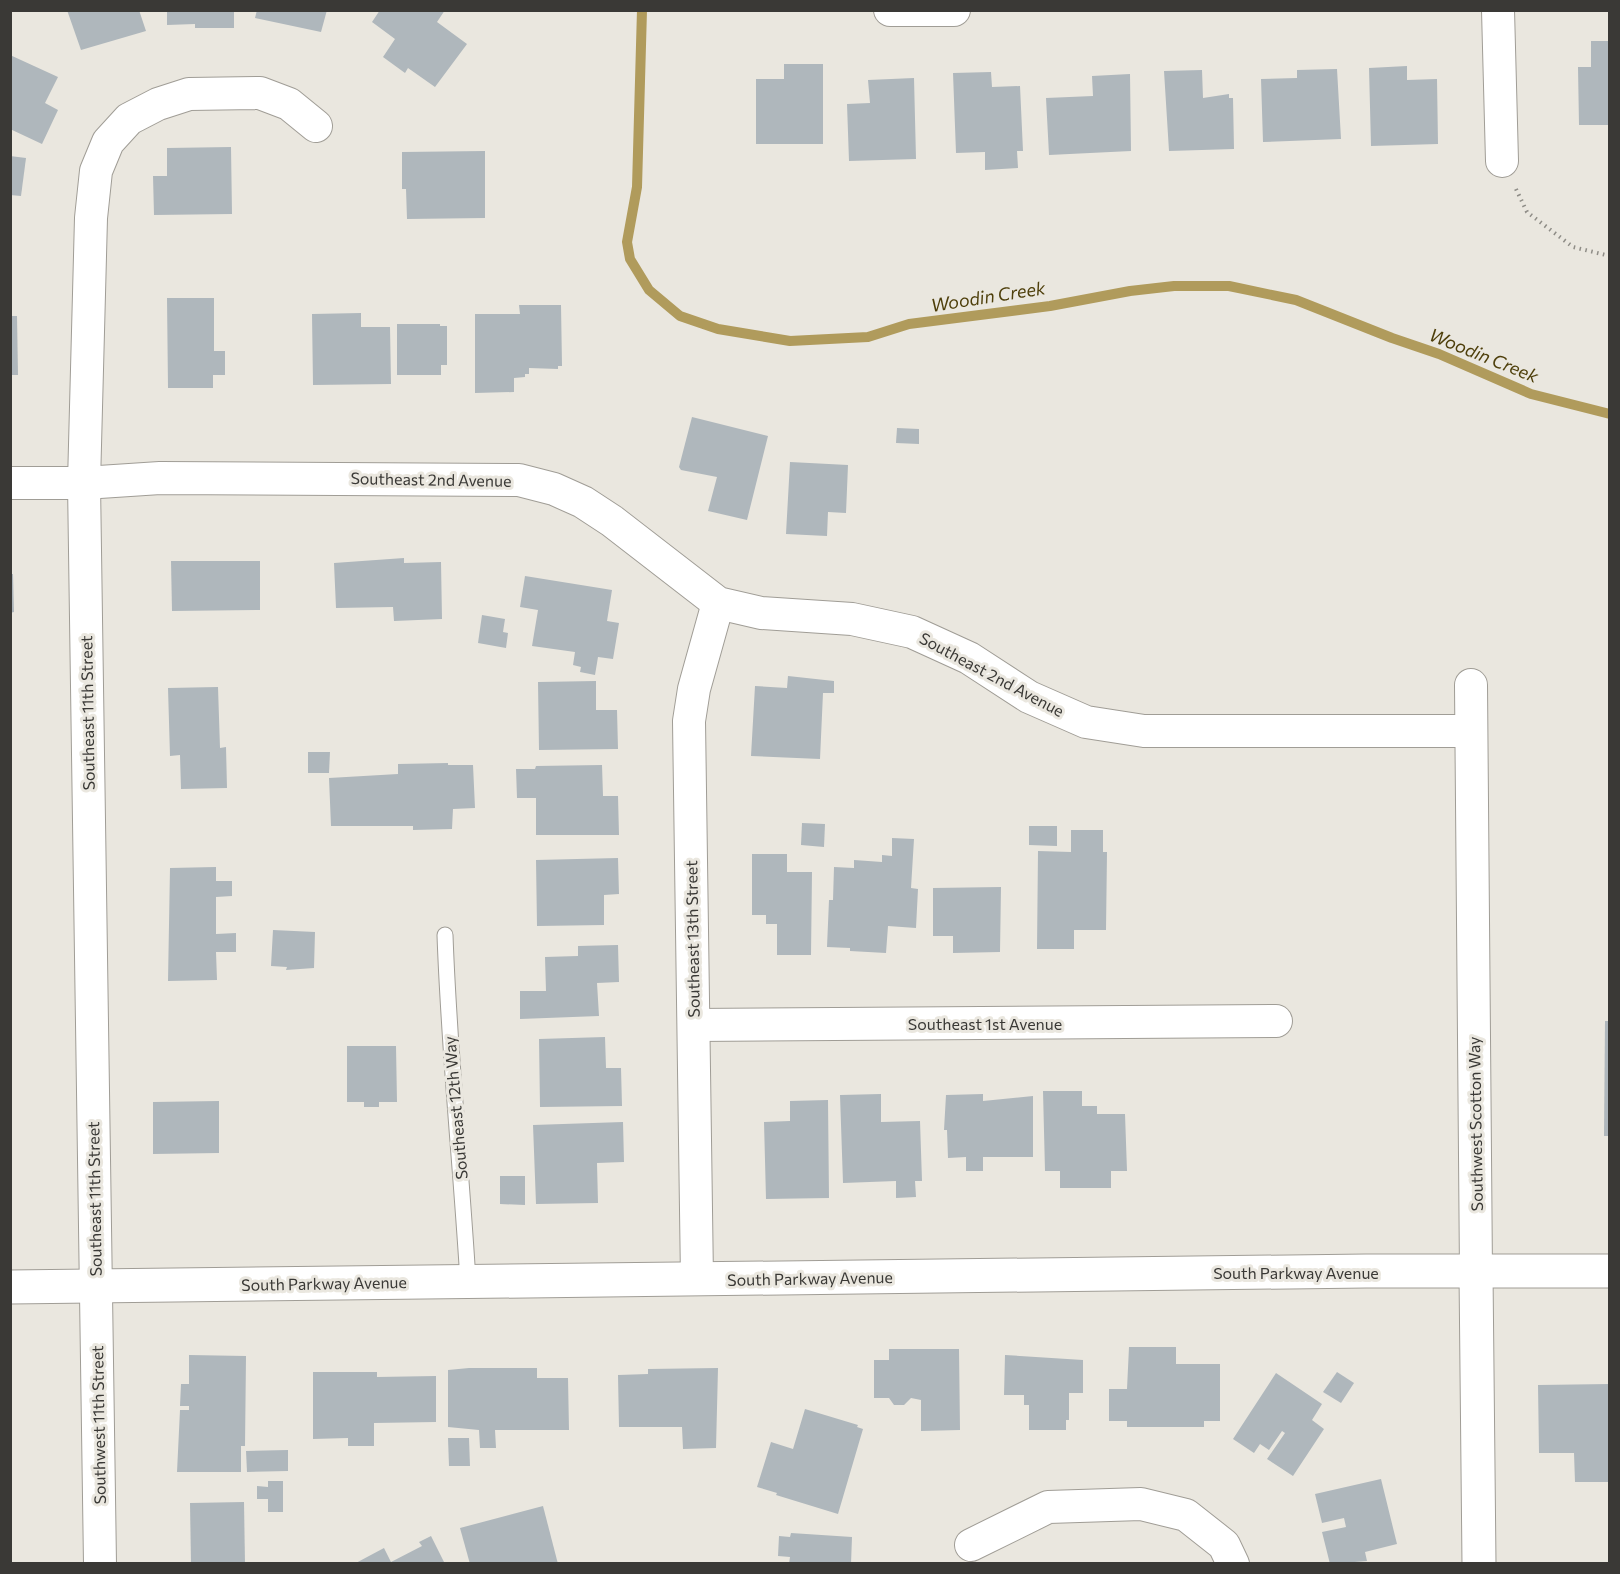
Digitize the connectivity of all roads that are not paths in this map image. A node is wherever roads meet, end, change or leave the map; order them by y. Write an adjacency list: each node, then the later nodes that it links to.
1 (890, 10): 2 (street)
2 (954, 10)
3 (1498, 10): 5 (street)
4 (316, 126): 7 (street, Southeast 11th Street)
5 (1502, 161)
6 (10, 483): 7 (street, Southeast 2nd Avenue)
7 (84, 483): 8 (street, Southeast 2nd Avenue); 18 (street, Southeast 11th Street)
8 (718, 603): 10 (street, Southeast 2nd Avenue); 13 (street, Southeast 13th Street)
9 (1471, 685): 10 (street, Southwest Scotton Way)
10 (1471, 730): 15 (street, Southwest Scotton Way)
11 (445, 935): 17 (lane, Southeast 12th Way)
12 (1276, 1021): 13 (street, Southeast 1st Avenue)
13 (694, 1025): 16 (street, Southeast 13th Street)
14 (1610, 1271): 15 (main road, South Parkway Avenue)
15 (1476, 1273): 16 (main road, South Parkway Avenue); 23 (main road, Southwest Scotton Way)
16 (697, 1279): 17 (main road, South Parkway Avenue)
17 (468, 1281): 18 (main road, South Parkway Avenue)
18 (95, 1286): 19 (main road, South Parkway Avenue); 21 (street, Southwest 11th Street)
19 (10, 1287)
20 (971, 1545): 22 (street)
21 (100, 1563)
22 (1233, 1563)
23 (1479, 1563)

